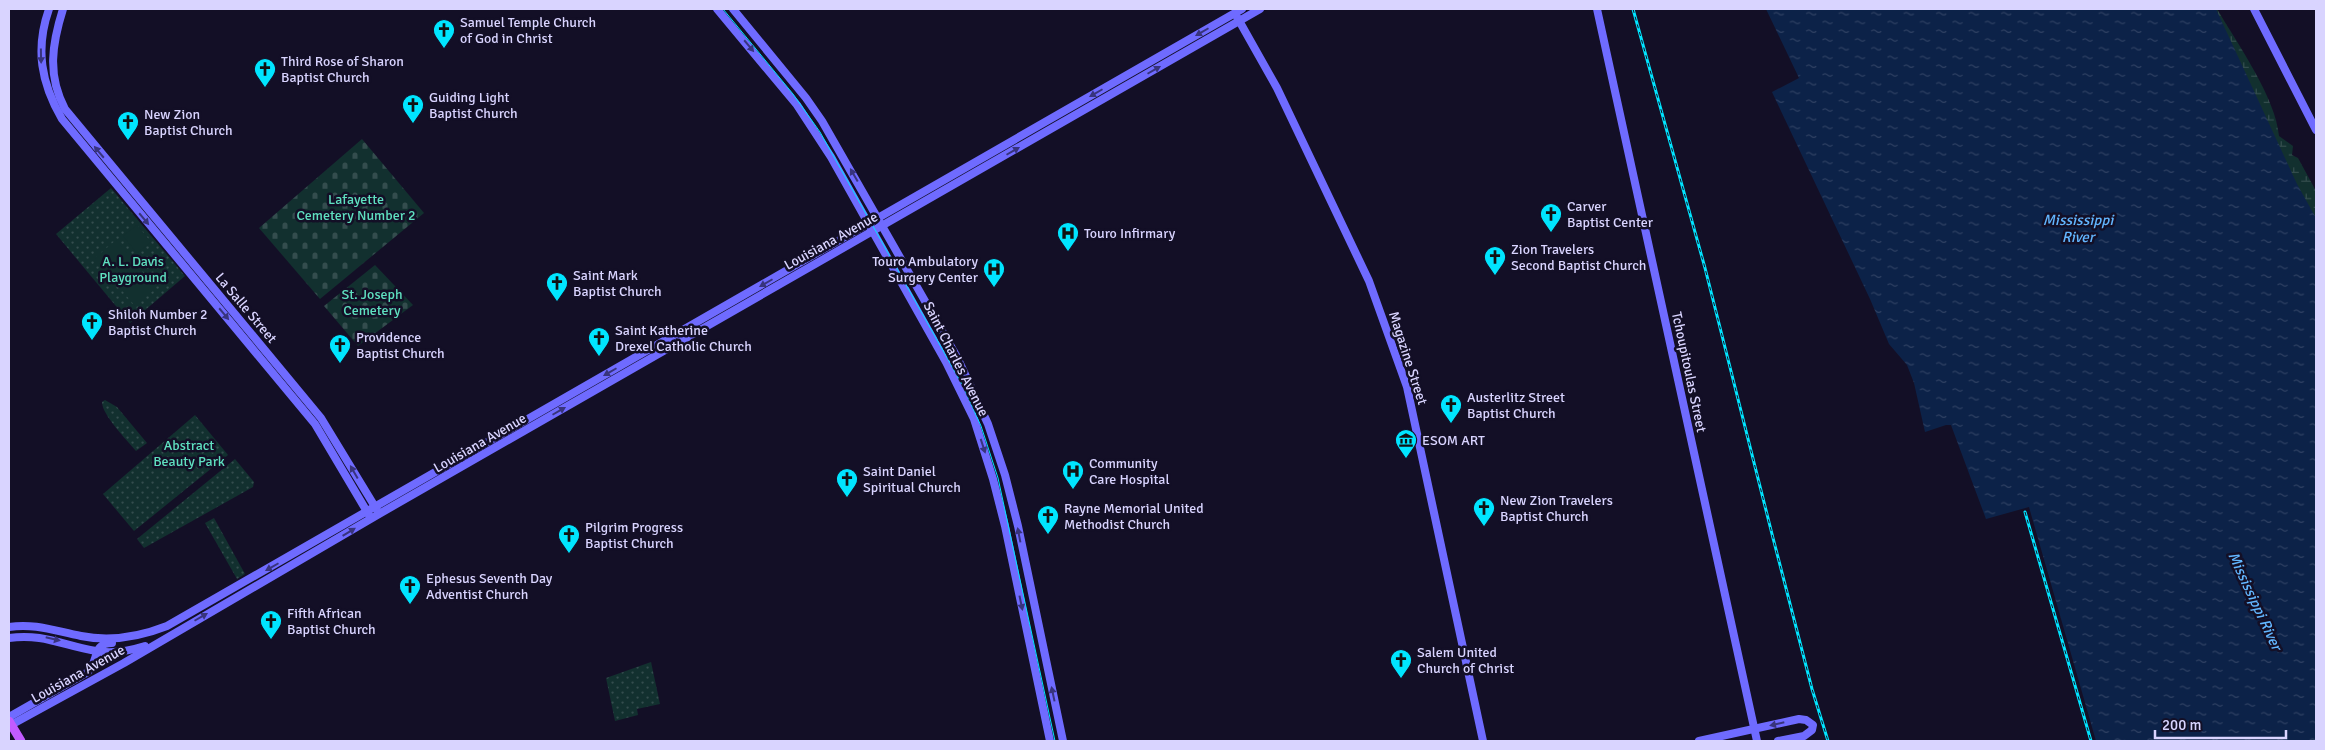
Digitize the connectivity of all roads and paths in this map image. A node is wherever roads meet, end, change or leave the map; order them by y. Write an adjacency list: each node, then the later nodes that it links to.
1 (49, 9): 12 (street, one-way to 12)
2 (63, 9): 12 (street)
3 (717, 9): 16 (street, Saint Charles Avenue, one-way to 16)
4 (733, 9): 15 (street, Saint Charles Avenue, one-way to 4)
5 (1242, 9): 9 (street, Louisiana Avenue)
6 (1260, 9): 10 (street, Louisiana Avenue)
7 (1597, 9): 28 (street, Tchoupitoulas Street)
8 (2254, 9): 11 (street)
9 (1233, 11): 10 (street, Magazine Street); 13 (street, Louisiana Avenue, one-way to 13)
10 (1239, 21): 14 (street, Louisiana Avenue, one-way to 10); 32 (street, Magazine Street)
11 (2316, 130)
12 (76, 131): 20 (street, La Salle Street, one-way to 12); 21 (street, La Salle Street, one-way to 21)
13 (918, 195): 14 (street); 15 (street, Louisiana Avenue)
14 (922, 203): 17 (street, Louisiana Avenue)
15 (879, 218): 16 (street, Louisiana Avenue); 17 (street, Saint Charles Avenue)
16 (869, 223): 18 (street, Saint Charles Avenue); 19 (street, Louisiana Avenue)
17 (883, 226): 18 (street, Louisiana Avenue); 31 (street, Saint Charles Avenue, one-way to 17)
18 (873, 231): 19 (street, Louisiana Avenue); 30 (street, Saint Charles Avenue, one-way to 30)
19 (824, 254): 20 (street, Louisiana Avenue)
20 (377, 511): 21 (street, Louisiana Avenue)
21 (369, 515): 23 (street, Louisiana Avenue, one-way to 23); 25 (street, Louisiana Avenue, one-way to 21)
22 (13, 627): 23 (street, Louisiana Avenue); 24 (street)
23 (138, 636): 26 (street, Louisiana Avenue)
24 (9, 637): 26 (street, one-way to 26)
25 (159, 641): 26 (street, Louisiana Avenue); 27 (street, Louisiana Avenue)
26 (97, 651): 27 (street, Louisiana Avenue)
27 (9, 722): 29 (main road)
28 (1755, 729): 33 (street); 34 (street, Tchoupitoulas Street); 35 (street, one-way to 28)
29 (20, 741)
30 (1050, 741)
31 (1063, 741)
32 (1483, 741)
33 (1699, 741)
34 (1757, 741)
35 (1778, 741)

